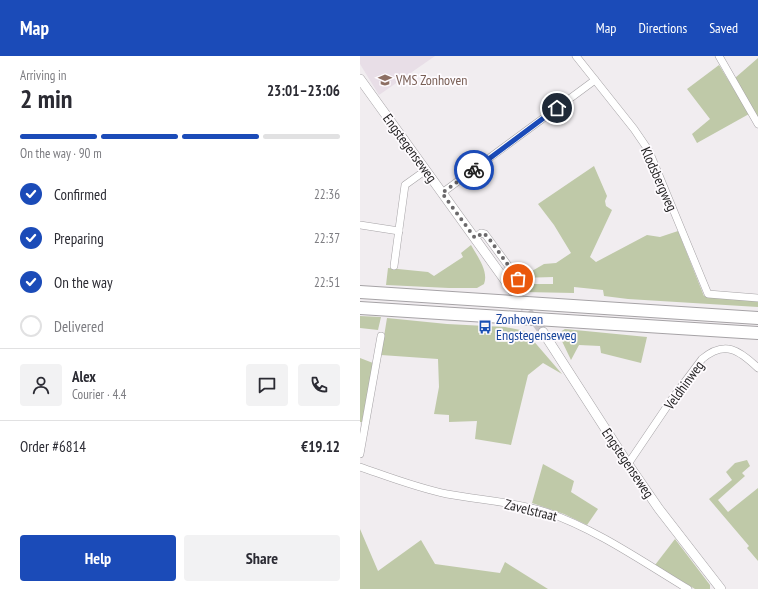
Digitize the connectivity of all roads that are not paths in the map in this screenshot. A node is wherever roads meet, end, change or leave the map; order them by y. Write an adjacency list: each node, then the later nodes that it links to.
1 (576, 56): 4 (street, Klodsbergweg)
2 (719, 56): 5 (street)
3 (360, 79): 6 (street, Engstegenseweg)
4 (595, 80): 7 (street); 15 (street, Klodsbergweg)
5 (758, 124)
6 (426, 170): 7 (street, Engstegenseweg); 9 (street)
7 (442, 193): 10 (street, Engstegenseweg)
8 (360, 225): 9 (street)
9 (399, 231): 11 (street)
10 (475, 238): 12 (street); 13 (street, Engstegenseweg)
11 (394, 266)
12 (518, 279)
13 (512, 290)
14 (360, 292): 17 (highway)
15 (758, 298)
16 (360, 308): 19 (highway)
17 (758, 318)
18 (543, 332): 23 (street, Engstegenseweg)
19 (758, 333)
20 (381, 336): 22 (street)
21 (758, 368): 23 (street, Veldhinweg)
22 (360, 454)
23 (628, 464): 26 (street, Engstegenseweg)
24 (360, 467): 25 (street, Zavelstraat)
25 (688, 589)
26 (721, 589)

